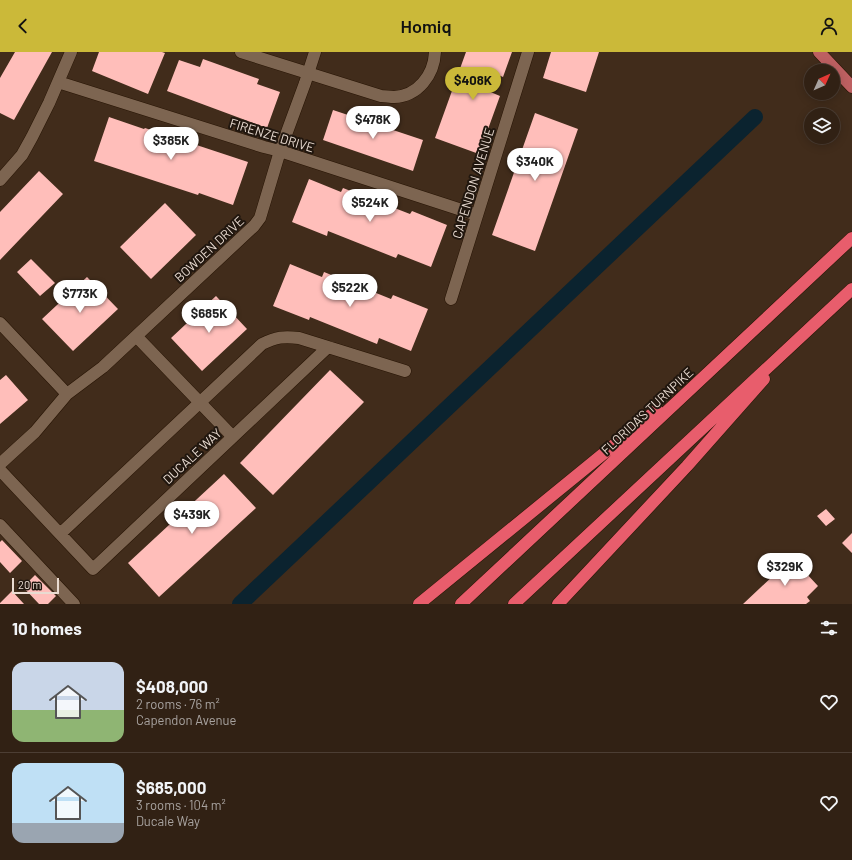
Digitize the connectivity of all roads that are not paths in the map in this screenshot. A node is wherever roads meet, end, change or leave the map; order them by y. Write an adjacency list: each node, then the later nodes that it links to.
1 (71, 52): 8 (street)
2 (241, 52): 7 (street)
3 (315, 52): 7 (street, BOWDEN DRIVE)
4 (435, 52): 7 (street)
5 (528, 52): 12 (street, CAPENDON AVENUE)
6 (819, 52): 9 (main road)
7 (308, 73): 10 (street, BOWDEN DRIVE)
8 (58, 82): 10 (street, FIRENZE DRIVE); 11 (street)
9 (852, 87)
10 (280, 151): 12 (street, FIRENZE DRIVE); 18 (street, BOWDEN DRIVE)
11 (0, 180)
12 (477, 215): 15 (street, CAPENDON AVENUE)
13 (852, 238): 19 (highway, FLORIDA'S TURNPIKE)
14 (852, 289): 17 (highway)
15 (451, 299)
16 (0, 323): 22 (street)
17 (812, 327): 32 (highway); 33 (highway)
18 (136, 336): 22 (street, BOWDEN DRIVE); 23 (street)
19 (737, 345): 30 (highway); 31 (highway, FLORIDA'S TURNPIKE)
20 (328, 347): 21 (street); 23 (street); 24 (street, DUCALE WAY)
21 (405, 371)
22 (67, 394): 25 (street, BOWDEN DRIVE)
23 (200, 402): 24 (street); 28 (street)
24 (233, 437): 28 (street, DUCALE WAY)
25 (0, 464)
26 (0, 470): 28 (street, DUCALE WAY)
27 (0, 525): 29 (street)
28 (60, 534)
29 (74, 604)
30 (419, 604)
31 (461, 604)
32 (514, 604)
33 (558, 604)

